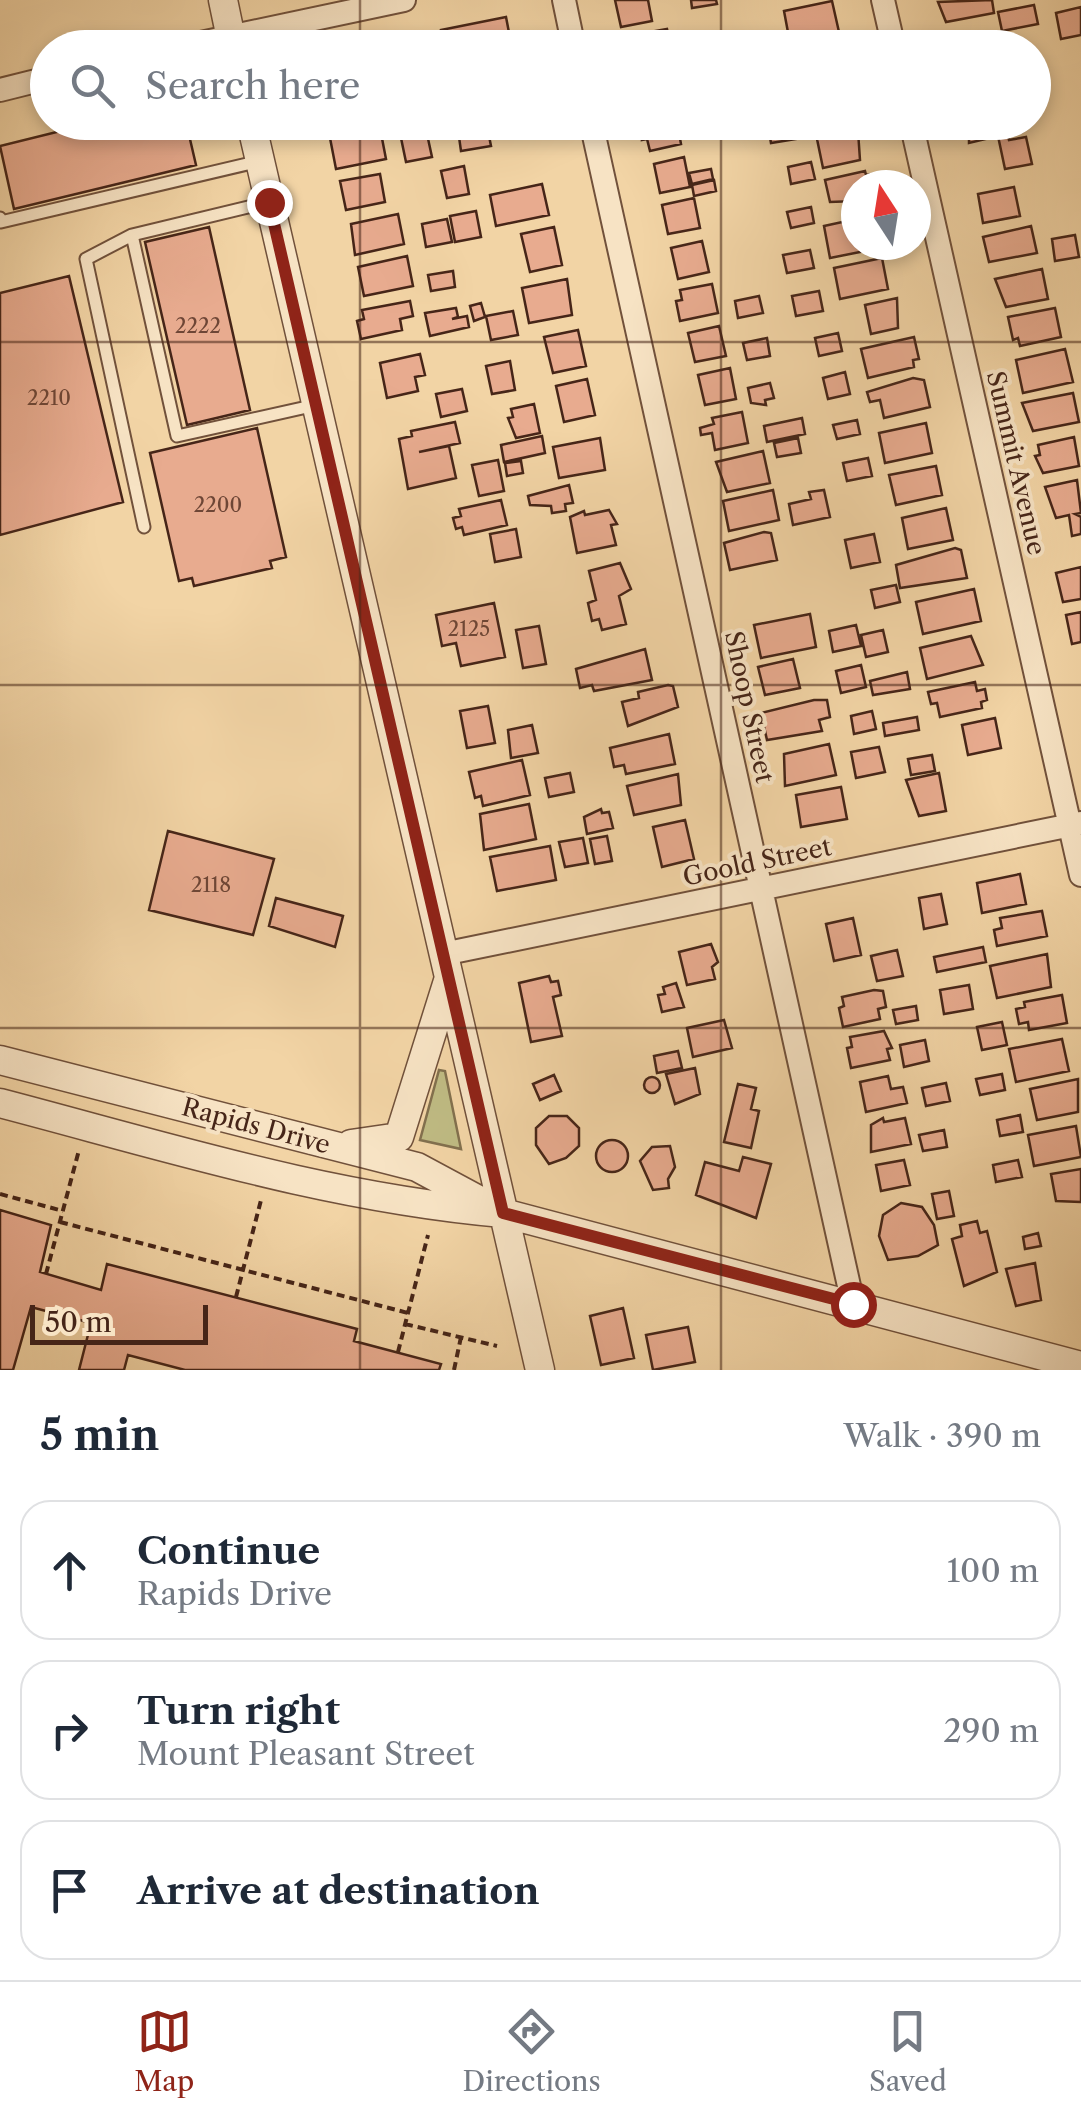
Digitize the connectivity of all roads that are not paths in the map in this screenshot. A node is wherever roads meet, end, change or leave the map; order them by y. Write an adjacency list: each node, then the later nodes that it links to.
1 (222, 0): 5 (street)
2 (404, 0): 6 (street)
3 (564, 0): 7 (street)
4 (883, 0): 8 (street)
5 (229, 30)
6 (278, 30)
7 (570, 30)
8 (890, 30)
9 (30, 82): 10 (street)
10 (0, 90)
11 (255, 140): 14 (street)
12 (595, 140): 22 (street, Shoop Street)
13 (915, 140): 20 (street, Summit Avenue)
14 (260, 162): 15 (street); 16 (lane)
15 (269, 202): 17 (lane); 18 (street)
16 (0, 221)
17 (132, 235): 18 (lane); 19 (lane)
18 (316, 405): 23 (street)
19 (144, 528)
20 (1075, 825): 21 (street, Summit Avenue); 22 (street, Goold Street)
21 (1081, 874)
22 (761, 889): 23 (street, Goold Street); 28 (street, Shoop Street)
23 (446, 967): 26 (street); 27 (street)
24 (0, 1060): 26 (street, Rapids Drive)
25 (0, 1102): 27 (street, Rapids Drive)
26 (330, 1146): 27 (street, Rapids Drive)
27 (503, 1213): 28 (street, Rapids Drive); 30 (street)
28 (853, 1304): 29 (street, Rapids Drive)
29 (1081, 1366)
30 (540, 1370)

